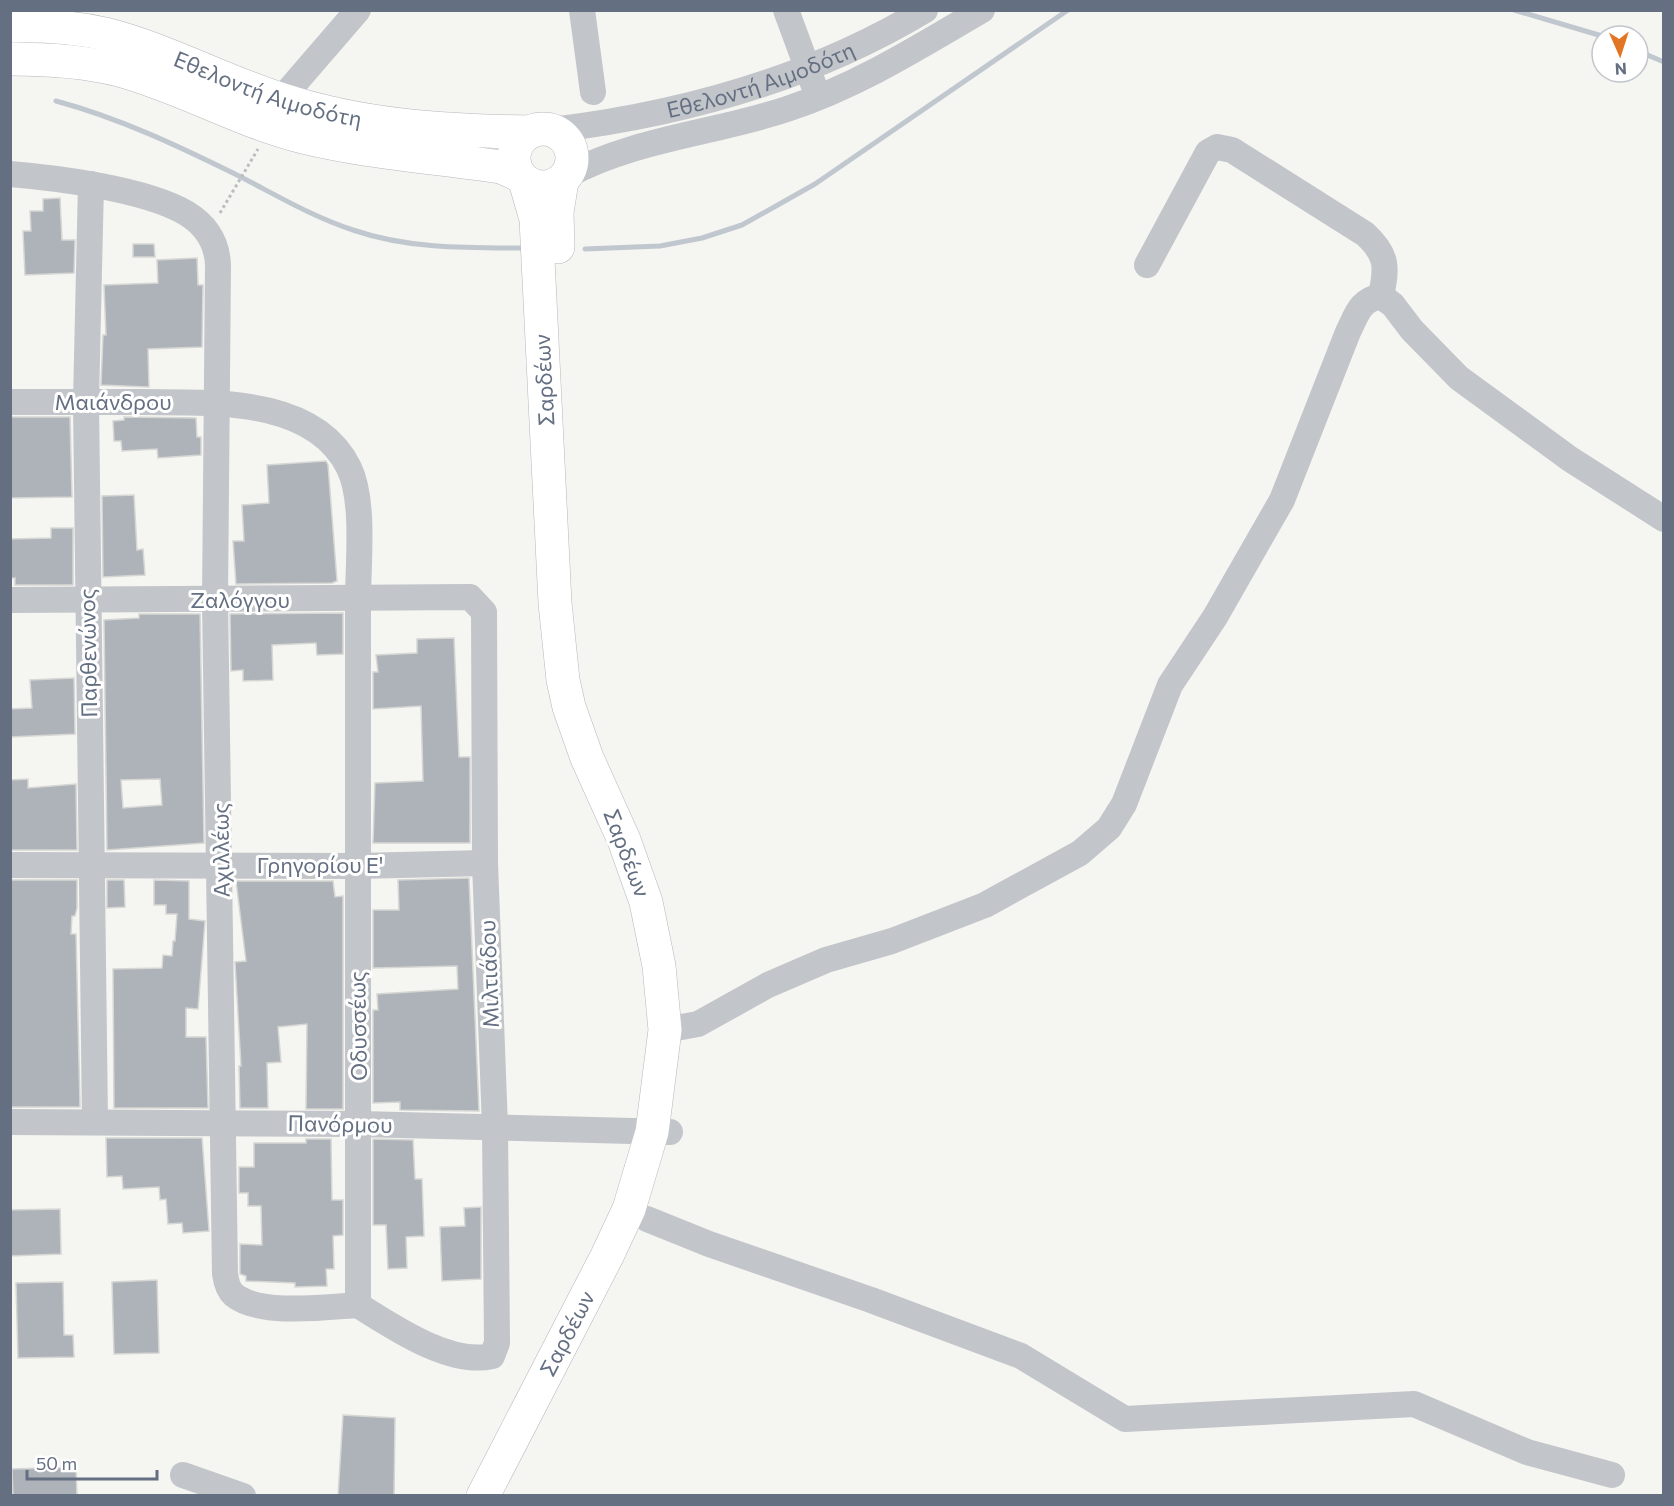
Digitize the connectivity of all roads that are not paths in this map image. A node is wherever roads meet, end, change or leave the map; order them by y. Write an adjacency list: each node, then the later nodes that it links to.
1 (358, 10): 11 (street)
2 (582, 10): 9 (street)
3 (786, 10): 8 (street)
4 (926, 10): 8 (street, Εθελοντή Αιμοδότη)
5 (982, 10): 10 (street)
6 (10, 26): 11 (main road, Εθελοντή Αιμοδότη)
7 (10, 59): 11 (main road, Εθελοντή Αιμοδότη)
8 (808, 70): 10 (street); 12 (street, Εθελοντή Αιμοδότη)
9 (593, 92)
10 (818, 98): 15 (street)
11 (270, 117): 12 (main road, Εθελοντή Αιμοδότη); 14 (main road, Εθελοντή Αιμοδότη)
12 (542, 131): 14 (main road); 15 (main road)
13 (10, 174): 16 (street)
14 (522, 178): 15 (main road); 33 (main road, Σαρδέων)
15 (564, 178): 33 (main road, Σαρδέων)
16 (91, 184): 19 (street, Παρθενώνος); 21 (street, Αχιλλέως)
17 (1147, 265): 18 (street)
18 (1381, 296): 22 (street); 33 (street)
19 (86, 401): 20 (street, Μαιάνδρου); 21 (street, Μαιάνδρου); 27 (street, Παρθενώνος)
20 (10, 402)
21 (216, 403): 25 (street, Αχιλλέως); 26 (street, Μαιάνδρου)
22 (1664, 519)
23 (470, 597): 26 (street, Ζαλόγγου); 28 (street, Μιλτιάδου)
24 (10, 600): 27 (street, Ζαλόγγου)
25 (215, 600): 26 (street, Ζαλόγγου); 27 (street, Ζαλόγγου); 31 (street, Αχιλλέως)
26 (358, 600): 32 (street, Οδυσσέως)
27 (87, 601): 30 (street, Παρθενώνος)
28 (485, 862): 32 (street, Γρηγορίου Ε'); 38 (street, Μιλτιάδου)
29 (10, 865): 30 (street, Γρηγορίου Ε')
30 (92, 865): 31 (street, Γρηγορίου Ε'); 35 (street, Παρθενώνος)
31 (221, 865): 32 (street, Γρηγορίου Ε'); 36 (street, Αχιλλέως)
32 (357, 866): 37 (street, Οδυσσέως)
33 (674, 1029): 39 (main road, Σαρδέων)
34 (10, 1122): 35 (street, Πανόρμου)
35 (95, 1122): 36 (street, Πανόρμου)
36 (223, 1123): 37 (street, Πανόρμου); 41 (street, Αχιλλέως)
37 (360, 1124): 38 (street, Πανόρμου); 41 (street, Οδυσσέως)
38 (495, 1127): 39 (street, Πανόρμου); 41 (street, Μιλτιάδου)
39 (661, 1132): 40 (main road, Σαρδέων); 45 (main road, Σαρδέων)
40 (647, 1219): 43 (street); 46 (main road, Σαρδέων)
41 (358, 1305)
42 (183, 1475): 44 (street)
43 (1612, 1475)
44 (243, 1496)
45 (483, 1496)
46 (505, 1496)

